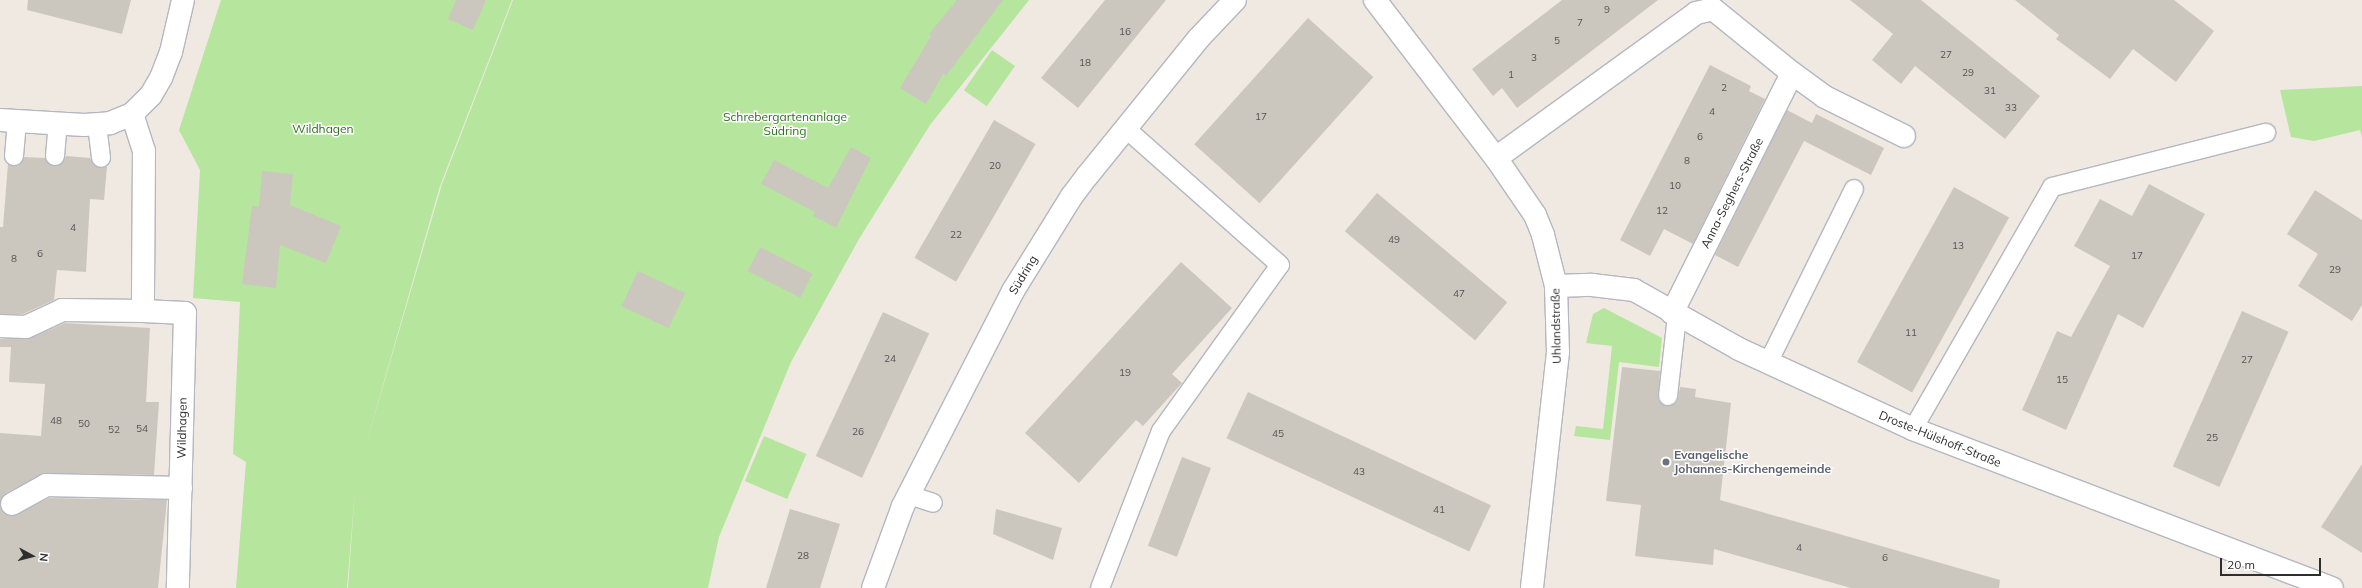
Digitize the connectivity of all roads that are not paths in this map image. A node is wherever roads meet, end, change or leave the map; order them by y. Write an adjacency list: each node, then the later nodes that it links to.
1 (182, 0): 6 (street)
2 (1235, 0): 10 (street, Südring)
3 (1375, 0): 16 (street, Uhlandstraße)
4 (1709, 4): 5 (street); 16 (street)
5 (1792, 73): 12 (street); 20 (street, Anna-Seghers-Straße)
6 (132, 114): 9 (street); 19 (street)
7 (8, 120): 8 (street); 13 (lane)
8 (58, 124): 9 (street); 14 (lane)
9 (97, 124): 15 (lane)
10 (1125, 128): 26 (street, Südring); 31 (lane)
11 (2266, 133): 24 (lane)
12 (1904, 136)
13 (14, 156)
14 (55, 156)
15 (101, 158)
16 (1496, 158): 18 (street, Uhlandstraße)
17 (1854, 189): 22 (lane)
18 (1556, 286): 20 (street, Droste-Hülshoff-Straße); 32 (street, Uhlandstraße)
19 (143, 311): 21 (street, Wildhagen); 25 (street, Wildhagen)
20 (1674, 314): 22 (street, Droste-Hülshoff-Straße); 23 (lane)
21 (0, 326)
22 (1768, 363): 24 (street, Droste-Hülshoff-Straße)
23 (1668, 396)
24 (1913, 429): 33 (street, Droste-Hülshoff-Straße)
25 (181, 488): 28 (street); 29 (street, Wildhagen)
26 (909, 495): 27 (lane); 30 (street, Südring)
27 (933, 503)
28 (12, 504)
29 (178, 588)
30 (873, 588)
31 (1100, 588)
32 (1532, 588)
33 (2332, 588)

